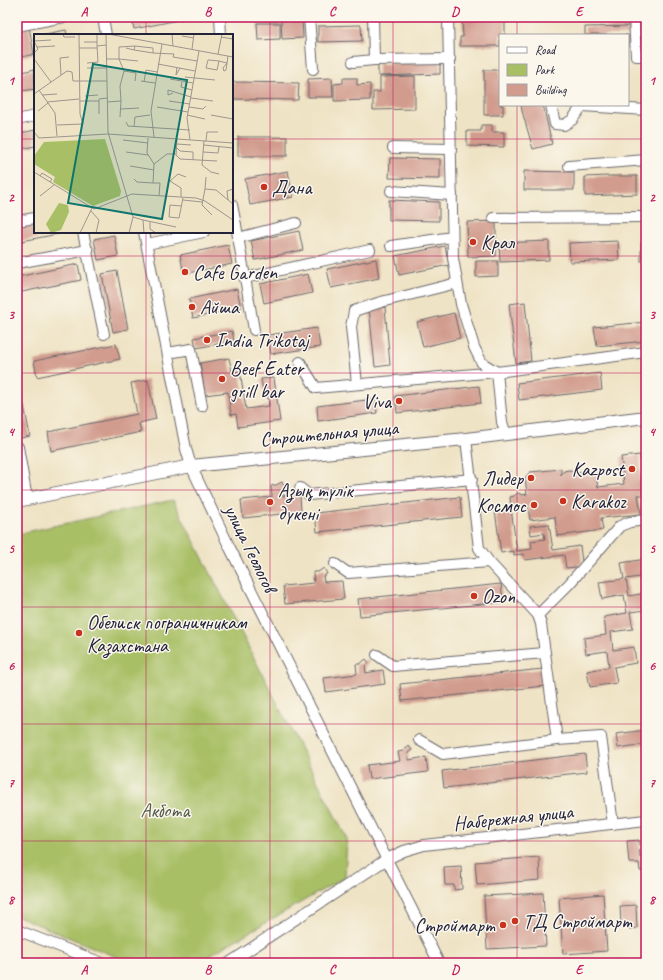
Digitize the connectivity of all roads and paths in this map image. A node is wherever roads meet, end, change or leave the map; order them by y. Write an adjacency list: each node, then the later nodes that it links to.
1 (64, 17): 8 (street)
2 (103, 17): 9 (street)
3 (220, 17): 10 (street)
4 (309, 17): 15 (street)
5 (373, 17): 12 (street)
6 (448, 17): 13 (street)
7 (634, 17): 11 (street)
8 (17, 26)
9 (106, 34)
10 (221, 34)
11 (646, 56)
12 (374, 60): 13 (street); 14 (street)
13 (450, 60): 22 (street)
14 (353, 62)
15 (314, 69)
16 (551, 106): 17 (street)
17 (581, 106): 18 (street)
18 (646, 110)
19 (34, 116): 20 (street)
20 (17, 120)
21 (393, 148): 22 (street)
22 (451, 149): 26 (street)
23 (646, 160): 24 (street)
24 (569, 166)
25 (391, 191): 26 (street)
26 (452, 195): 37 (street)
27 (233, 216): 33 (street)
28 (646, 217): 30 (street)
29 (34, 218): 31 (street)
30 (493, 218)
31 (17, 221)
32 (296, 223): 38 (street)
33 (234, 226): 38 (street)
34 (83, 233): 41 (street)
35 (144, 233): 39 (street, улица Геологов)
36 (199, 233): 39 (street)
37 (452, 237): 40 (street); 45 (street)
38 (238, 238): 44 (street)
39 (147, 244): 49 (street, улица Геологов)
40 (390, 246)
41 (88, 250): 43 (street); 47 (street)
42 (370, 250): 44 (street)
43 (17, 263)
44 (245, 278): 46 (street)
45 (457, 283): 51 (street); 52 (street)
46 (254, 330)
47 (104, 334)
48 (646, 352): 51 (street)
49 (168, 353): 53 (street); 58 (street, улица Геологов)
50 (300, 362): 52 (street)
51 (497, 372): 52 (street); 55 (street)
52 (357, 384)
53 (202, 406)
54 (646, 417): 55 (main road, Строительная улица)
55 (506, 434): 56 (main road, Строительная улица)
56 (466, 439): 58 (main road, Строительная улица); 59 (street)
57 (18, 447): 61 (street)
58 (191, 466): 61 (main road, Строительная улица); 72 (street, улица Геологов)
59 (472, 479): 60 (street); 63 (street)
60 (300, 488)
61 (22, 500)
62 (646, 520): 65 (street)
63 (490, 562): 64 (street); 65 (street)
64 (335, 564)
65 (538, 615): 66 (street)
66 (545, 653): 67 (street); 69 (street)
67 (377, 655)
68 (419, 740): 69 (street)
69 (557, 740): 71 (street)
70 (646, 820): 71 (street, Набережная улица)
71 (613, 824): 72 (street, Набережная улица)
72 (387, 859): 75 (street, Набережная улица); 76 (street, улица Геологов)
73 (17, 930): 74 (street)
74 (102, 963)
75 (229, 963)
76 (439, 963)

